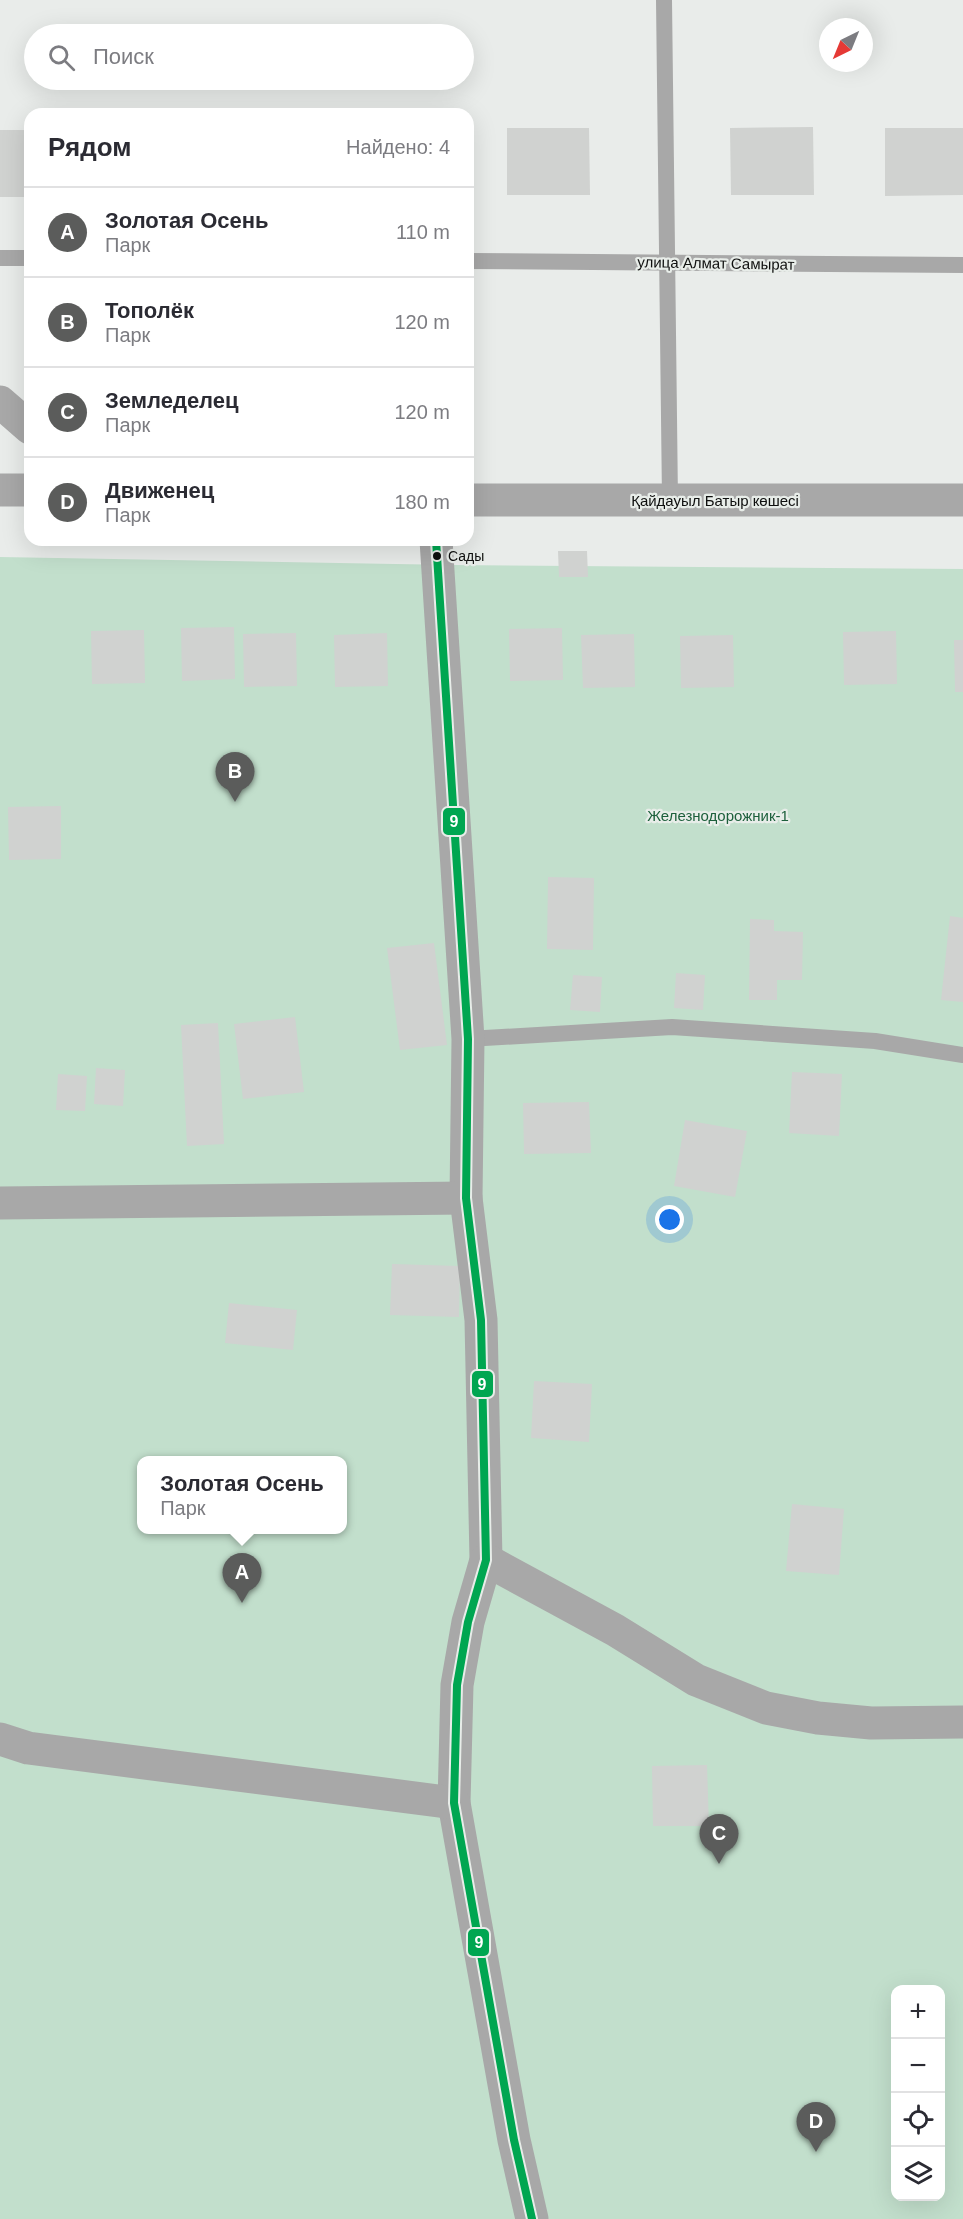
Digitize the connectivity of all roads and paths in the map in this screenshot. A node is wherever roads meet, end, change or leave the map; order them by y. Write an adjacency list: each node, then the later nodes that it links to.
1 (664, 0): 5 (lane)
2 (0, 258): 3 (lane)
3 (24, 258)
4 (474, 261): 5 (lane, улица Алмат Самырат)
5 (667, 262): 6 (lane, улица Алмат Самырат); 12 (lane)
6 (963, 265)
7 (0, 402): 8 (street)
8 (24, 423)
9 (0, 490): 10 (street)
10 (24, 490)
11 (474, 500): 12 (street, Қайдауыл Батыр көшесі)
12 (670, 500): 13 (street, Қайдауыл Батыр көшесі)
13 (963, 500)
14 (436, 546): 15 (street)
15 (468, 1039): 16 (lane); 17 (street)
16 (963, 1055)
17 (466, 1198): 18 (street); 19 (street)
18 (0, 1203)
19 (486, 1560): 20 (street); 22 (street)
20 (963, 1722)
21 (0, 1739): 22 (street)
22 (454, 1803): 23 (street)
23 (532, 2219)

